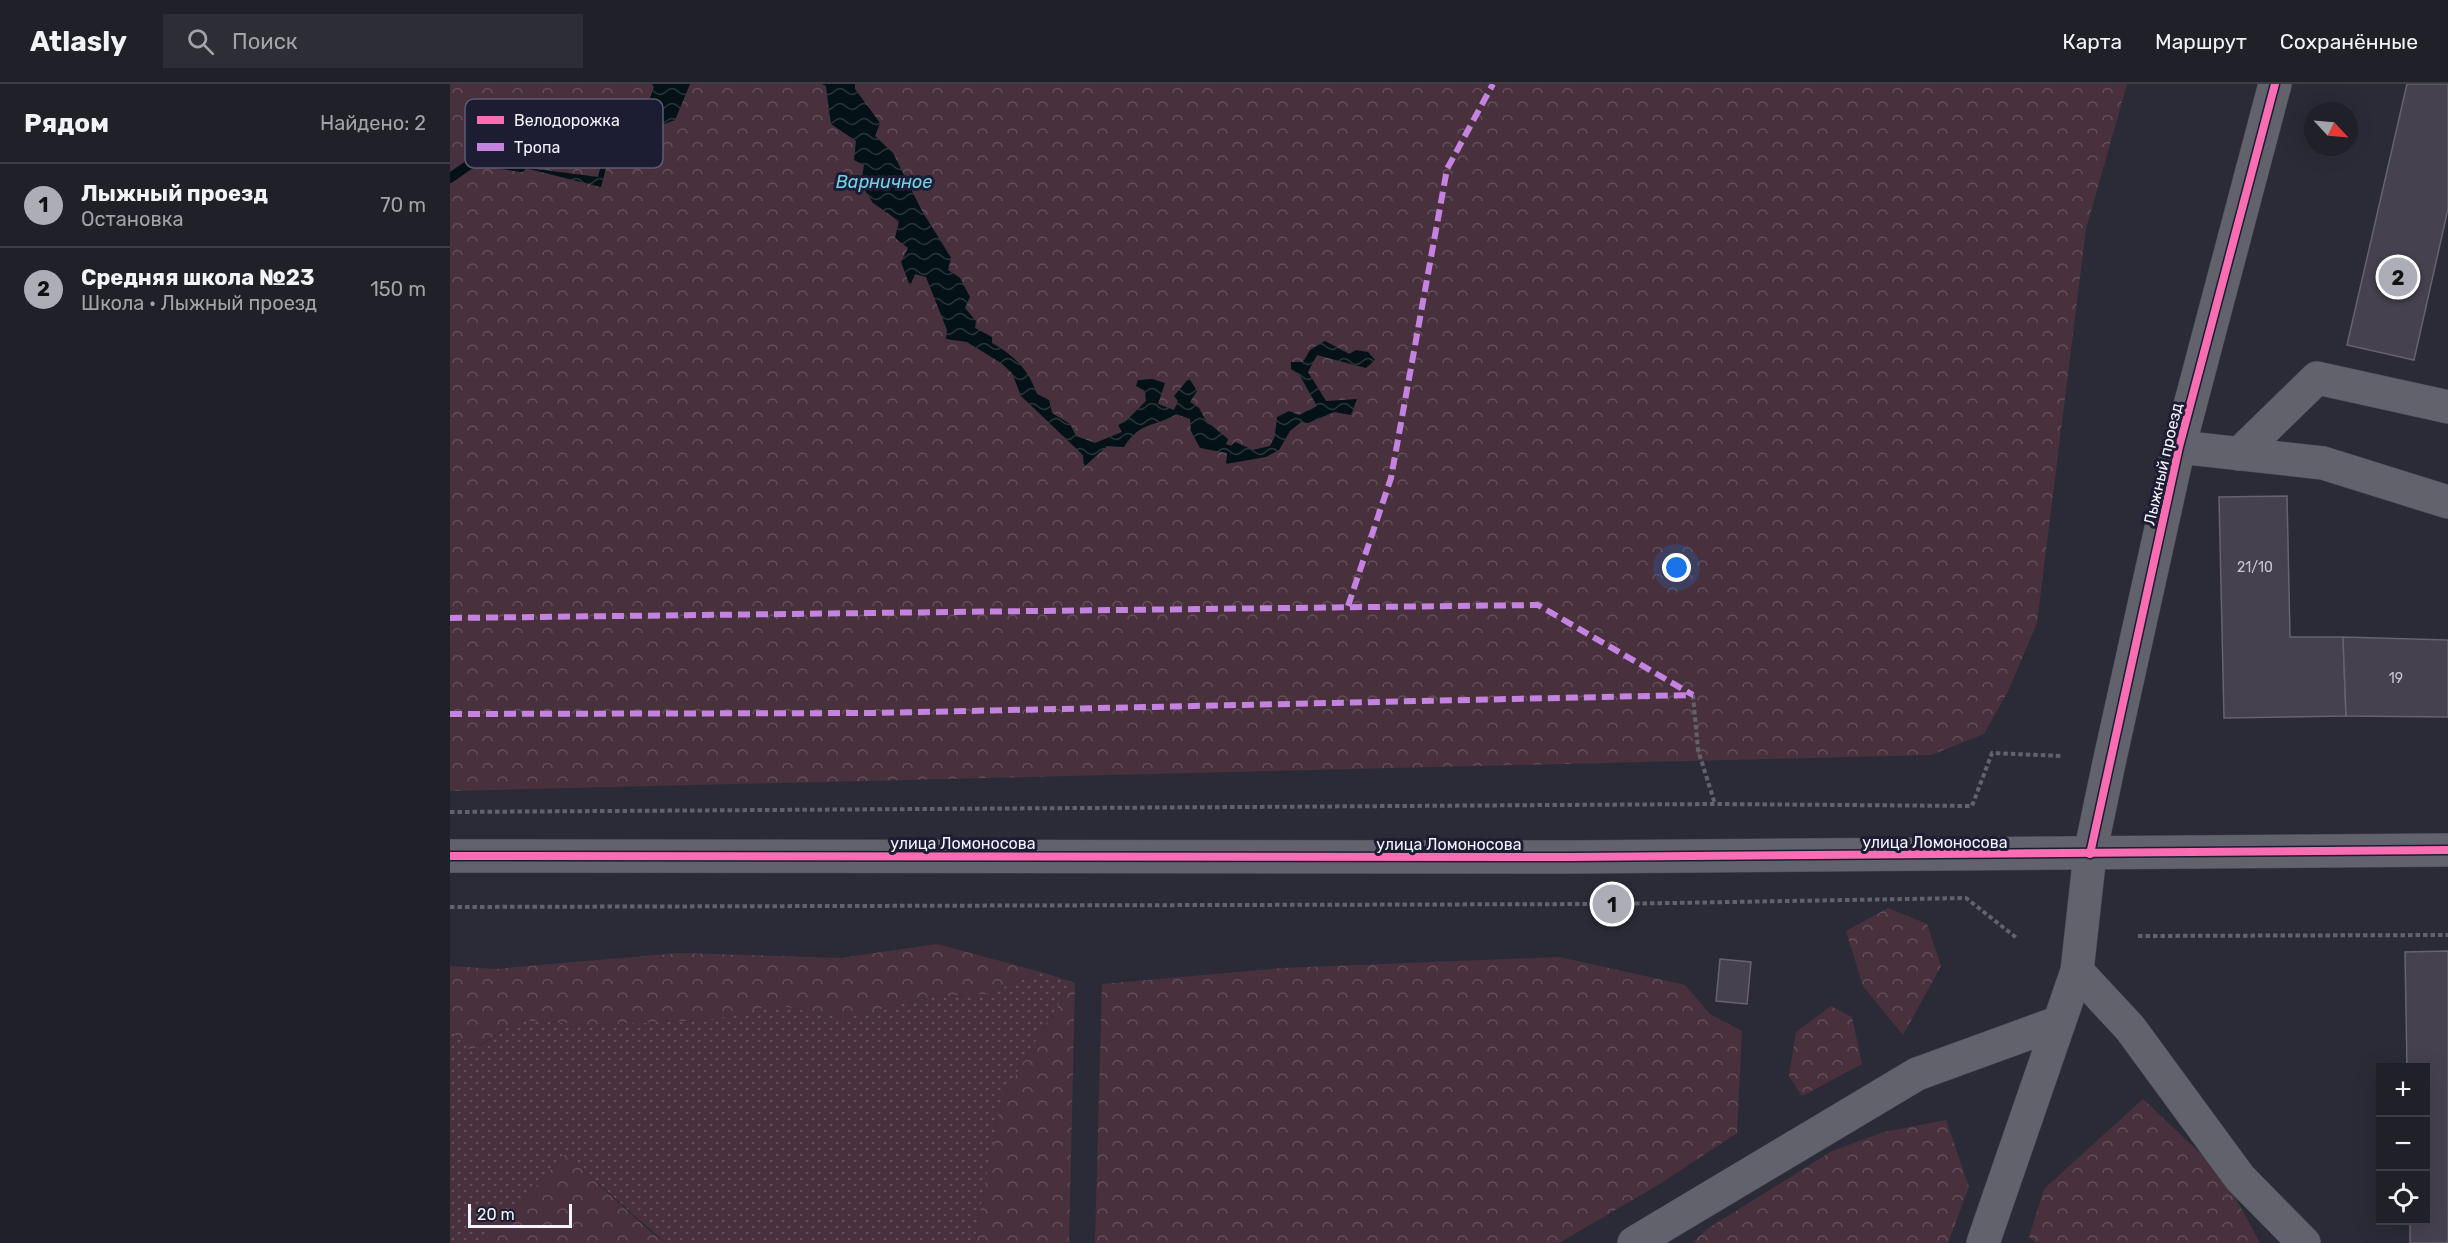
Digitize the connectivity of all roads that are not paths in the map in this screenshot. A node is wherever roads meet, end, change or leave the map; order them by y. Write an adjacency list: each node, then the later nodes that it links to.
1 (2275, 84): 3 (street, Лыжный проезд)
2 (2448, 407): 4 (street)
3 (2179, 447): 4 (street); 7 (street, Лыжный проезд)
4 (2239, 454): 5 (street)
5 (2448, 502)
6 (2448, 849): 7 (street, улица Ломоносова)
7 (2090, 854): 8 (street, улица Ломоносова); 9 (street, Лыжный проезд)
8 (450, 856)
9 (2078, 971): 10 (street, Лыжный проезд); 13 (street)
10 (2057, 1023): 11 (street); 12 (street, Лыжный проезд)
11 (1634, 1243)
12 (1983, 1243)
13 (2304, 1243)

